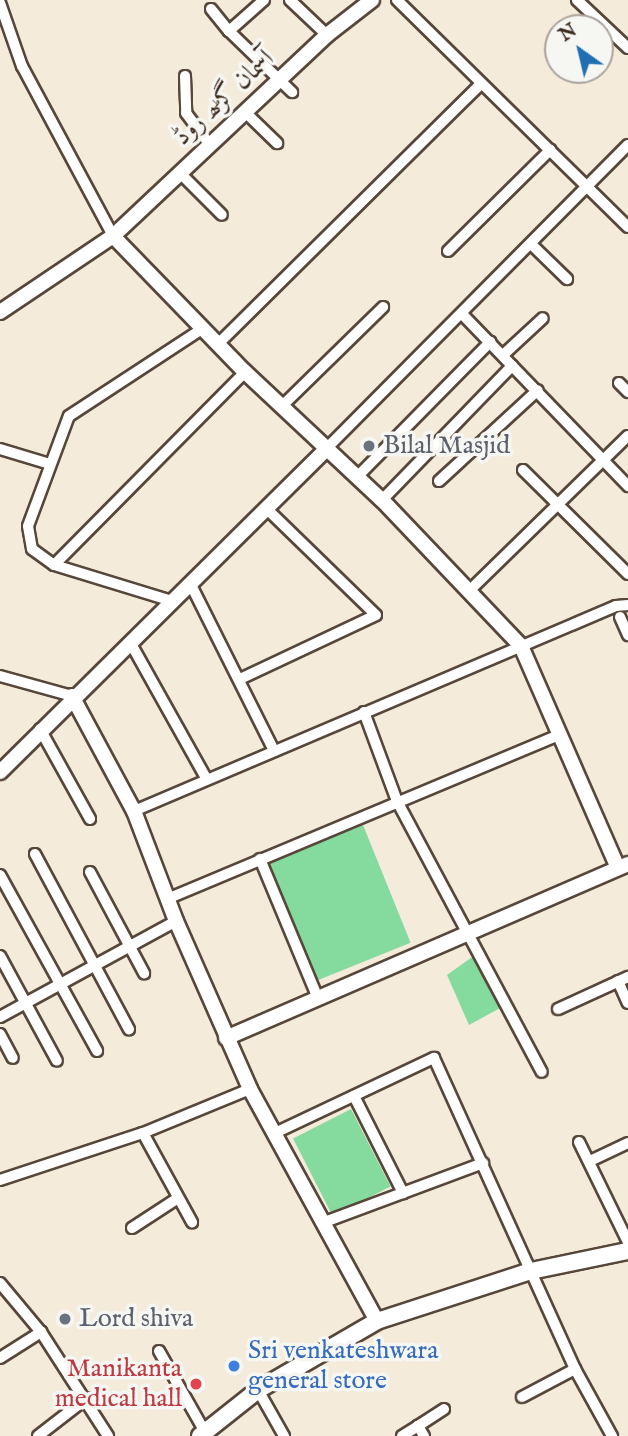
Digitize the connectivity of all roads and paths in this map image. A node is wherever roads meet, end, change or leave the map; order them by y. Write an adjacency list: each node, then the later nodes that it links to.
1 (264, 0): 8 (street)
2 (290, 0): 9 (street)
3 (372, 0): 9 (street, آسمان گڑھ روڈ)
4 (397, 0): 13 (street)
5 (577, 0): 10 (street)
6 (0, 4): 24 (street)
7 (211, 9): 8 (street)
8 (229, 31): 12 (street)
9 (327, 35): 12 (street, آسمان گڑھ روڈ)
10 (628, 48)
11 (186, 76): 17 (street)
12 (279, 80): 14 (street); 15 (street, آسمان گڑھ روڈ)
13 (479, 86): 19 (street); 34 (street)
14 (292, 92)
15 (245, 112): 16 (street); 17 (street, آسمان گڑھ روڈ)
16 (277, 143)
17 (210, 145): 20 (street, آسمان گڑھ روڈ)
18 (628, 145): 21 (street)
19 (550, 150): 21 (street); 26 (street)
20 (180, 173): 22 (street); 24 (street, آسمان گڑھ روڈ)
21 (588, 187): 23 (street); 25 (street)
22 (222, 215)
23 (628, 227)
24 (113, 236): 29 (street, آسمان گڑھ روڈ); 32 (street)
25 (532, 245): 27 (street); 30 (street)
26 (448, 251)
27 (567, 279)
28 (383, 307): 41 (street)
29 (0, 312)
30 (463, 315): 33 (street); 44 (street)
31 (542, 318): 35 (street)
32 (202, 329): 34 (street); 46 (street)
33 (490, 342): 35 (street); 48 (street)
34 (218, 344): 37 (street)
35 (503, 355): 36 (street)
36 (512, 366): 39 (street); 51 (street)
37 (245, 372): 41 (street); 54 (street)
38 (619, 383): 40 (street)
39 (537, 390): 45 (street); 49 (street)
40 (628, 392)
41 (281, 407): 44 (street)
42 (628, 436): 45 (street)
43 (0, 449): 46 (street)
44 (325, 450): 48 (street); 53 (street)
45 (604, 460): 50 (street); 52 (street)
46 (50, 464): 54 (street)
47 (523, 470): 52 (street)
48 (357, 477): 51 (street)
49 (439, 481)
50 (628, 486)
51 (382, 500): 57 (street)
52 (557, 503): 55 (street); 57 (street)
53 (266, 508): 56 (street); 65 (street)
54 (54, 565): 58 (street)
55 (628, 574)
56 (190, 583): 58 (street); 65 (street)
57 (469, 591): 63 (street)
58 (172, 601): 62 (street)
59 (628, 605): 63 (street)
60 (620, 617): 61 (street)
61 (628, 635)
62 (130, 642): 66 (street); 72 (street)
63 (521, 646): 67 (street); 69 (street)
64 (0, 676): 66 (street)
65 (240, 679): 70 (street)
66 (72, 696): 68 (street); 74 (street)
67 (364, 712): 70 (street); 73 (street)
68 (40, 729): 71 (street); 75 (street)
69 (561, 734): 73 (street); 78 (street)
70 (274, 751): 72 (street)
71 (0, 772)
72 (206, 778): 74 (street)
73 (397, 801): 77 (street); 83 (street)
74 (134, 811): 81 (street)
75 (90, 819)
76 (35, 854): 86 (street)
77 (260, 859): 81 (street); 90 (street)
78 (623, 866): 83 (street)
79 (90, 872): 84 (street)
80 (0, 875): 89 (street)
81 (167, 899): 82 (street)
82 (176, 921): 84 (street); 97 (street)
83 (468, 931): 90 (street); 101 (street)
84 (130, 946): 86 (street); 87 (street)
85 (0, 956): 91 (street)
86 (95, 965): 89 (street); 95 (street)
87 (144, 974)
88 (623, 979): 92 (street); 93 (street)
89 (61, 982): 91 (street); 98 (street)
90 (318, 998): 97 (street)
91 (27, 1001): 94 (street); 100 (street)
92 (628, 1003)
93 (558, 1009)
94 (0, 1017)
95 (129, 1028)
96 (0, 1034): 99 (street)
97 (226, 1038): 102 (street)
98 (97, 1051)
99 (13, 1058)
100 (57, 1061)
101 (541, 1072)
102 (250, 1089): 104 (street); 105 (street)
103 (354, 1096): 105 (street); 109 (street); 111 (street)
104 (143, 1133): 110 (street); 112 (street)
105 (275, 1133): 114 (street)
106 (579, 1142): 108 (street)
107 (628, 1143): 108 (street)
108 (590, 1161): 116 (street)
109 (483, 1163): 111 (street); 118 (street)
110 (0, 1180)
111 (403, 1193): 114 (street)
112 (178, 1198): 113 (street); 115 (street)
113 (192, 1222)
114 (322, 1223): 120 (street)
115 (132, 1228)
116 (628, 1242)
117 (628, 1251): 118 (main road)
118 (531, 1271): 120 (main road); 124 (street)
119 (0, 1283): 121 (street)
120 (377, 1321): 125 (main road)
121 (41, 1332): 123 (street); 127 (street)
122 (159, 1351): 130 (street)
123 (0, 1358)
124 (575, 1368): 126 (street); 135 (street)
125 (258, 1390): 130 (main road); 133 (street)
126 (522, 1397)
127 (88, 1398): 131 (street); 132 (street)
128 (444, 1409): 129 (street)
129 (421, 1431): 134 (street)
130 (203, 1434)
131 (38, 1436)
132 (108, 1436)
133 (284, 1436)
134 (402, 1436)
135 (612, 1436)

